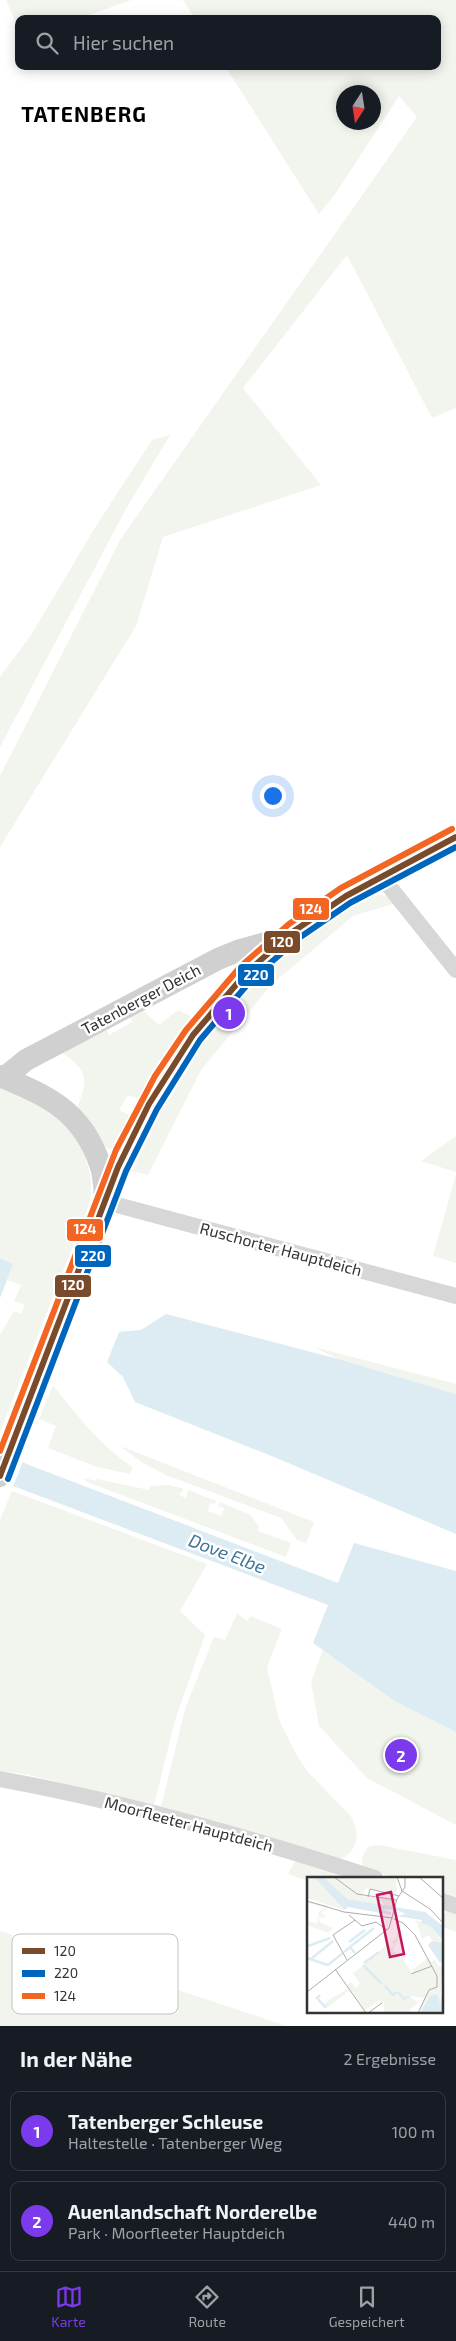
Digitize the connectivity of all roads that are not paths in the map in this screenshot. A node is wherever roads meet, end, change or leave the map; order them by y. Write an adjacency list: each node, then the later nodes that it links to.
1 (456, 837): 2 (street)
2 (380, 875): 3 (street); 4 (street)
3 (287, 938): 5 (street, Tatenberger Deich); 6 (street)
4 (456, 970)
5 (2, 1077): 6 (street, Tatenberger Deich)
6 (106, 1202): 7 (street, Ruschorter Hauptdeich); 8 (street)
7 (456, 1296)
8 (0, 1476)
9 (0, 1779): 10 (street, Moorfleeter Hauptdeich)
10 (372, 1877)
11 (444, 1902): 12 (street)
12 (456, 1906)

